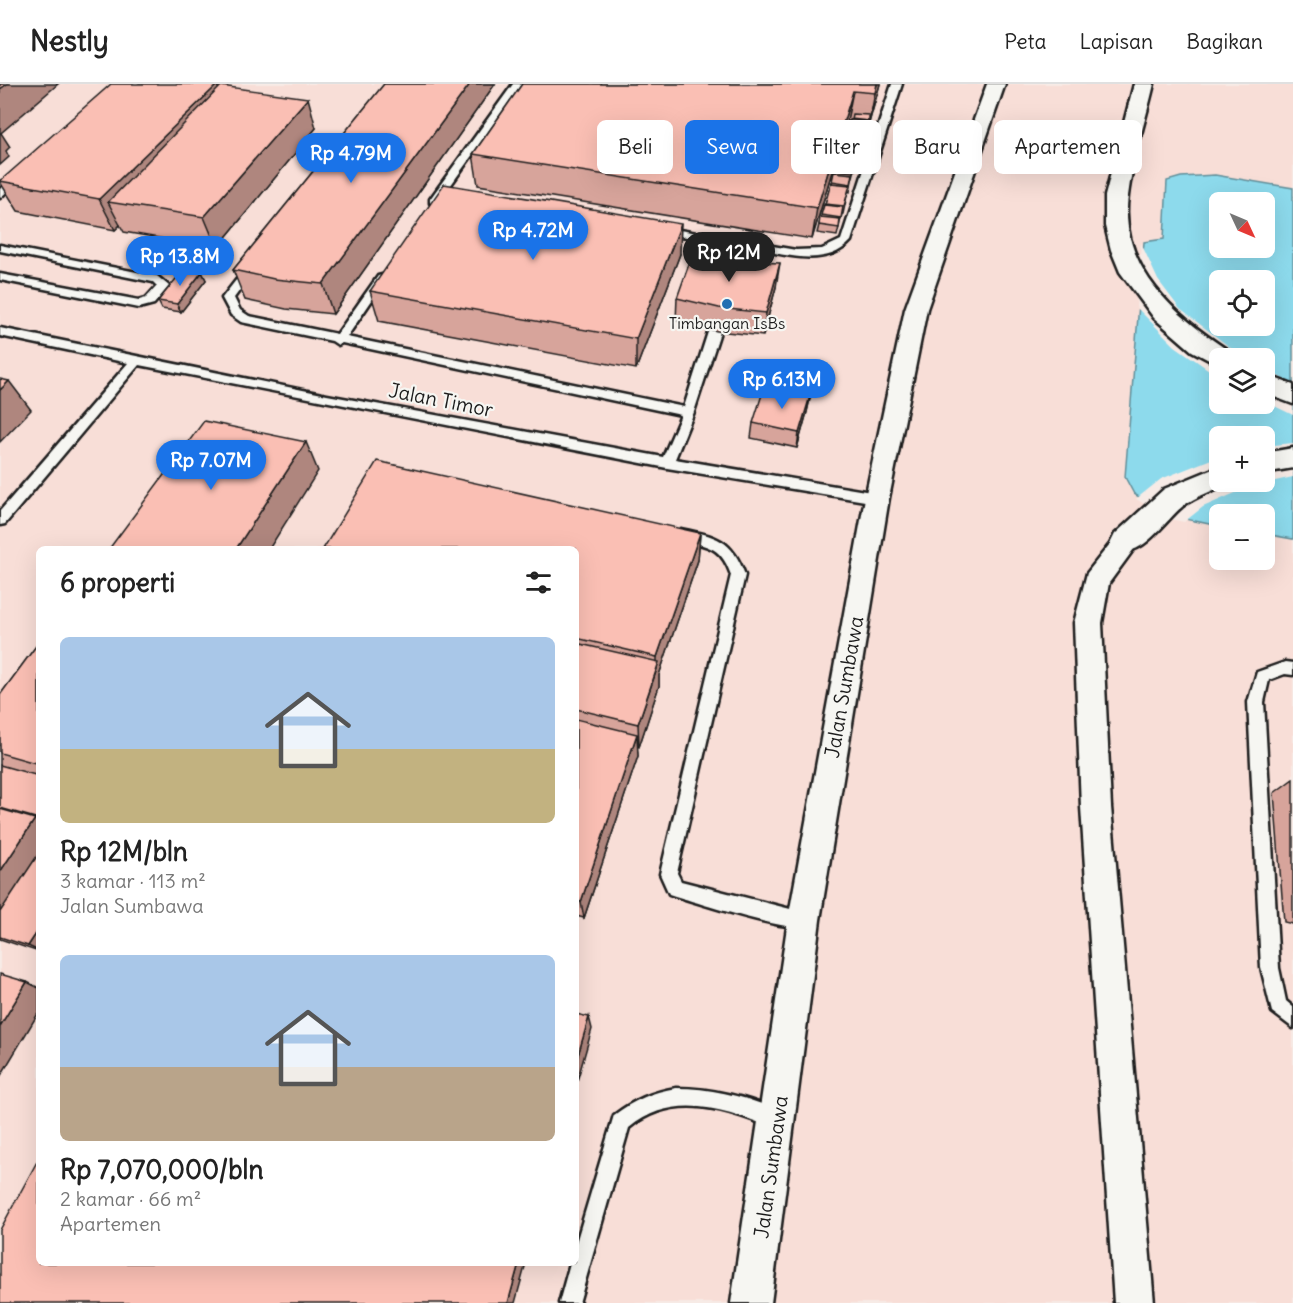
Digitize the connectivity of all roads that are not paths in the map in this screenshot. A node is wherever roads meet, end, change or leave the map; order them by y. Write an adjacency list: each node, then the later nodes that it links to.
1 (518, 84): 6 (lane)
2 (897, 84): 11 (lane)
3 (996, 84): 29 (street, Jalan Sumbawa)
4 (1144, 84): 20 (main road)
5 (24, 171): 7 (lane)
6 (440, 193): 8 (lane); 9 (lane)
7 (0, 195)
8 (452, 195)
9 (427, 213)
10 (649, 227): 11 (lane)
11 (742, 243): 16 (lane)
12 (0, 248): 15 (lane)
13 (257, 261): 19 (lane)
14 (386, 272): 19 (lane)
15 (0, 277)
16 (731, 283)
17 (0, 332): 21 (lane, Jalan Timor)
18 (714, 332): 24 (lane)
19 (339, 341): 24 (lane)
20 (1209, 350)
21 (136, 362): 27 (lane, Jalan Timor); 30 (lane)
22 (1275, 388): 23 (main road)
23 (1293, 395)
24 (688, 412): 27 (lane)
25 (1293, 458): 26 (main road)
26 (1275, 461)
27 (667, 463): 29 (lane, Jalan Timor)
28 (1209, 481): 32 (main road)
29 (877, 498): 34 (street, Jalan Sumbawa)
30 (0, 520)
31 (668, 531): 34 (lane)
32 (1126, 542): 39 (street)
33 (1293, 669): 35 (lane)
34 (804, 920): 36 (street, Jalan Sumbawa)
35 (1293, 1019)
36 (778, 1120): 37 (lane); 38 (street, Jalan Sumbawa)
37 (569, 1303)
38 (751, 1303)
39 (1134, 1303)

